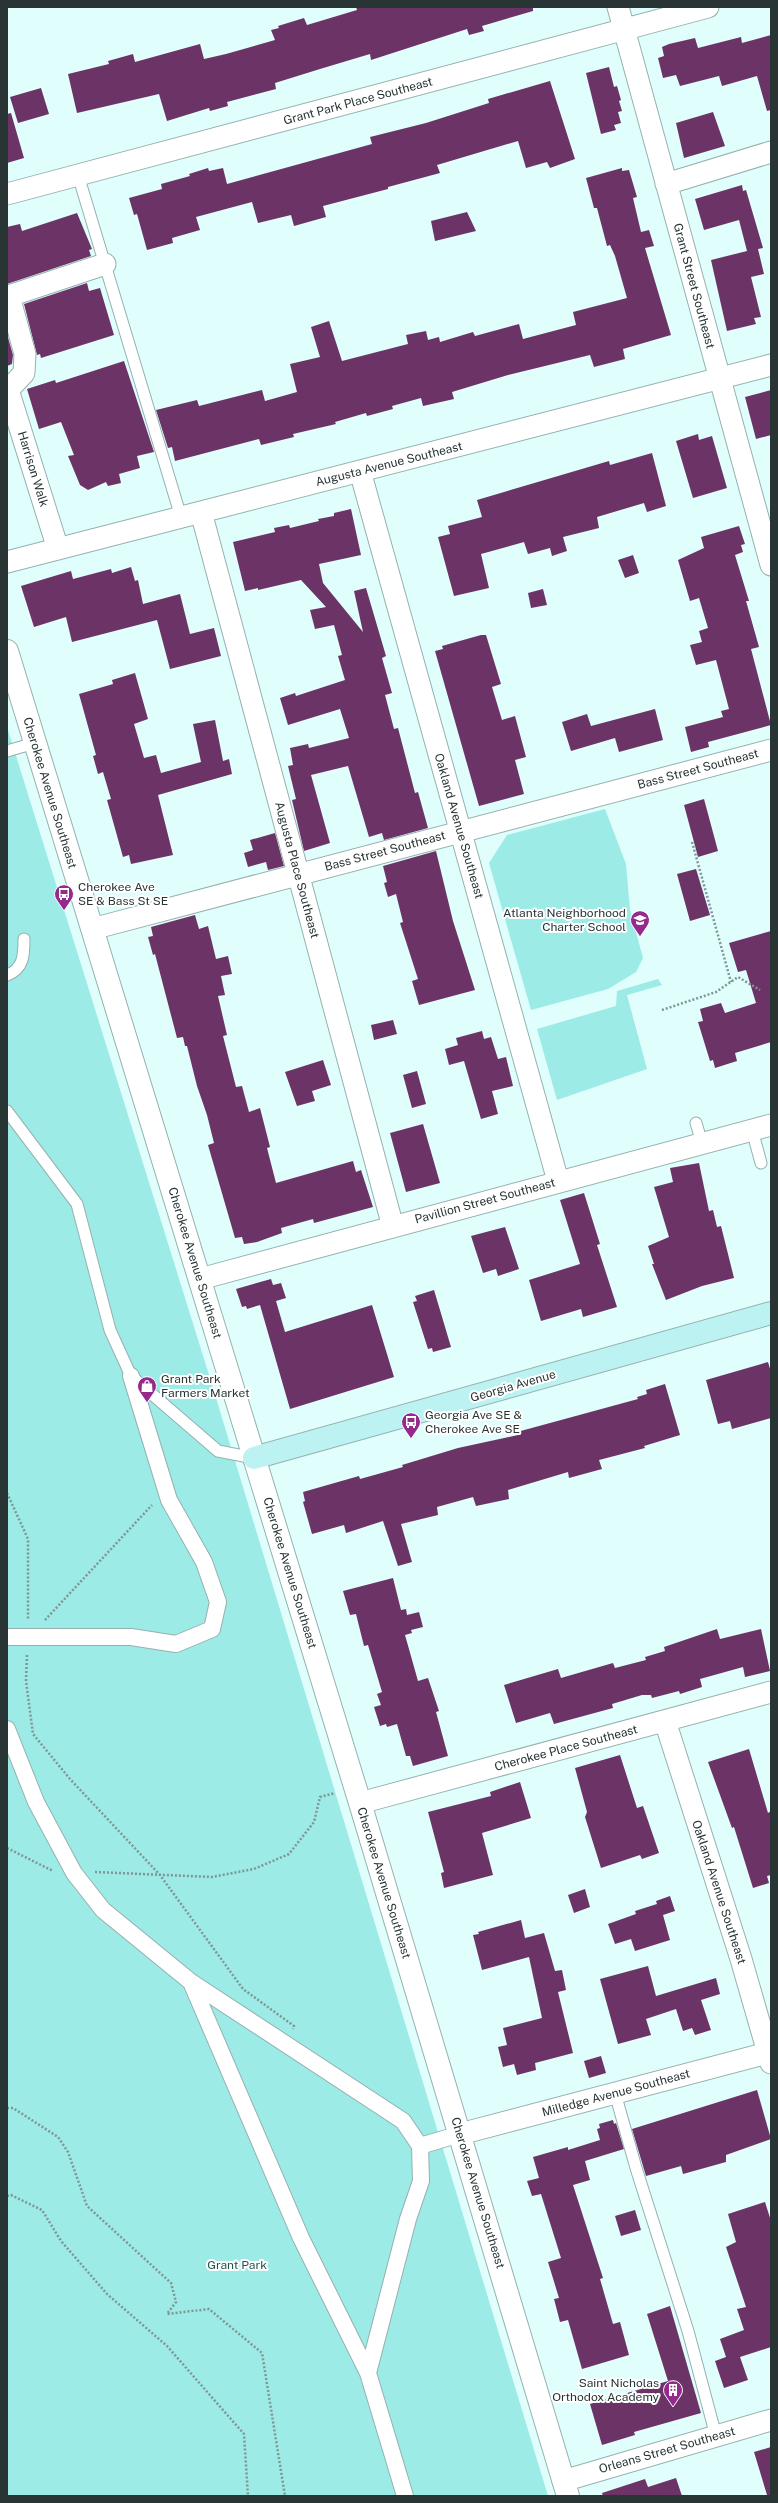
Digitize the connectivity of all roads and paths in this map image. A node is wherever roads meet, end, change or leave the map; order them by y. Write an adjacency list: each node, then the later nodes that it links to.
1 (618, 7): 3 (street, Grant Street Southeast)
2 (708, 7): 3 (street, Grant Park Place Southeast)
3 (624, 30): 5 (street, Grant Park Place Southeast); 6 (street, Grant Street Southeast)
4 (771, 152): 6 (street)
5 (78, 175): 7 (street, Grant Park Place Southeast); 8 (lane)
6 (666, 184): 10 (street, Grant Street Southeast)
7 (7, 194)
8 (105, 264): 11 (street); 14 (lane)
9 (771, 365): 10 (street, Augusta Avenue Southeast)
10 (719, 378): 12 (street, Augusta Avenue Southeast); 17 (street, Grant Street Southeast)
11 (8, 390): 15 (street, Harrison Walk)
12 (360, 471): 13 (street, Augusta Avenue Southeast); 22 (street, Oakland Avenue Southeast)
13 (201, 512): 14 (street, Augusta Avenue Southeast); 24 (street, Augusta Place Southeast)
14 (181, 517): 15 (street, Augusta Avenue Southeast)
15 (58, 549): 16 (street, Augusta Avenue Southeast)
16 (7, 562)
17 (771, 565)
18 (7, 652): 19 (street, Cherokee Avenue Southeast)
19 (35, 743): 21 (lane); 25 (street, Cherokee Avenue Southeast)
20 (771, 750): 22 (street, Bass Street Southeast)
21 (7, 751)
22 (460, 832): 24 (street, Bass Street Southeast); 36 (street, Oakland Avenue Southeast)
23 (692, 842): 28 (path)
24 (298, 874): 25 (street, Bass Street Southeast); 37 (street, Augusta Place Southeast)
25 (92, 929): 38 (street, Cherokee Avenue Southeast)
26 (24, 939): 27 (lane)
27 (7, 975)
28 (731, 982): 29 (path); 30 (path)
29 (760, 990)
30 (662, 1010)
31 (7, 1111): 40 (lane)
32 (696, 1123): 34 (lane)
33 (762, 1127): 34 (street, Pavillion Street Southeast); 35 (lane)
34 (702, 1144): 36 (street, Pavillion Street Southeast)
35 (761, 1163)
36 (558, 1181): 37 (street, Pavillion Street Southeast)
37 (393, 1227): 38 (street, Pavillion Street Southeast)
38 (200, 1279): 41 (street, Cherokee Avenue Southeast)
39 (771, 1313): 41 (main road, Georgia Avenue)
40 (131, 1376): 41 (lane); 42 (street)
41 (254, 1458): 50 (street, Cherokee Avenue Southeast)
42 (166, 1490): 45 (path); 45 (street)
43 (7, 1493): 45 (path)
44 (7, 1637): 45 (street)
45 (28, 1638): 51 (path)
46 (771, 1692): 47 (street, Cherokee Place Southeast)
47 (665, 1721): 50 (street, Cherokee Place Southeast); 54 (street, Oakland Avenue Southeast)
48 (7, 1729): 52 (street)
49 (335, 1793): 51 (path)
50 (360, 1803): 57 (street, Cherokee Avenue Southeast)
51 (160, 1875): 53 (path)
52 (191, 1982): 53 (street); 60 (street)
53 (292, 2047): 58 (street)
54 (770, 2056): 55 (street, Milledge Avenue Southeast)
55 (616, 2093): 57 (street, Milledge Avenue Southeast); 62 (lane)
56 (7, 2108): 65 (path)
57 (460, 2134): 58 (street); 63 (street, Cherokee Avenue Southeast)
58 (420, 2146): 60 (street)
59 (7, 2196): 64 (path)
60 (368, 2374): 66 (street)
61 (771, 2420): 62 (street, Orleans Street Southeast)
62 (716, 2436): 63 (street, Orleans Street Southeast)
63 (566, 2488)
64 (248, 2496)
65 (285, 2496)
66 (405, 2496)

